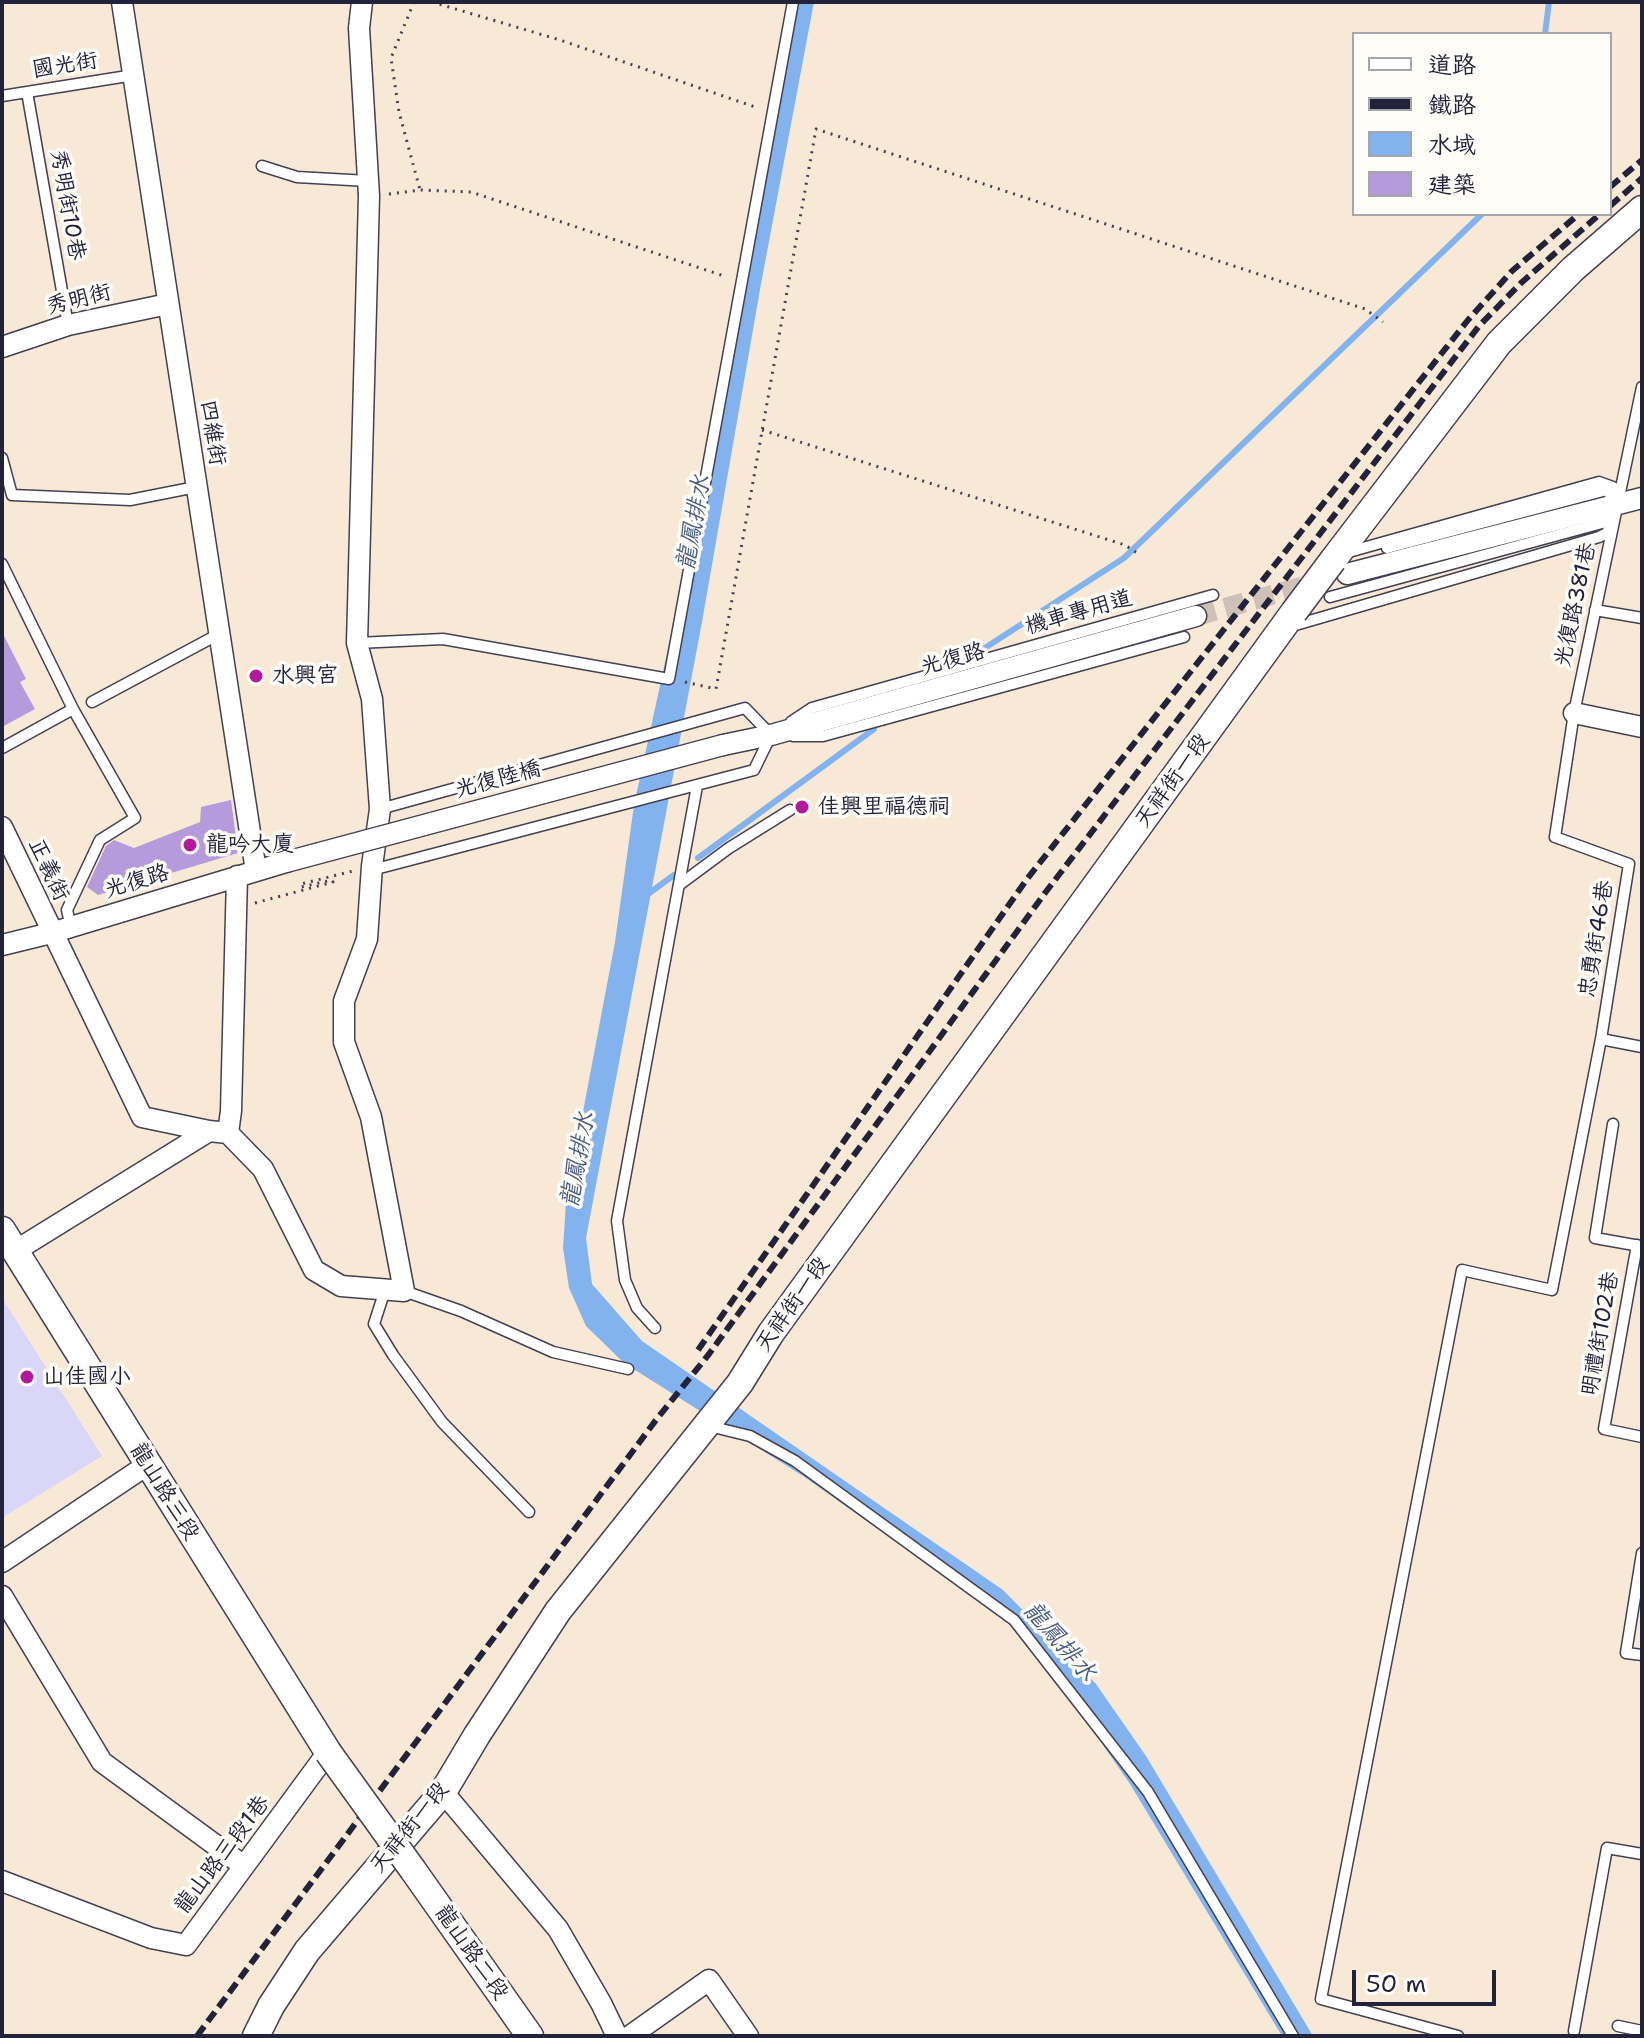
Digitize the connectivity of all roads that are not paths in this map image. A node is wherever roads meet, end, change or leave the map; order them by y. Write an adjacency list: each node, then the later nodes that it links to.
1 (122, 2): 4 (street, 四維街)
2 (362, 2): 8 (street)
3 (793, 2): 28 (lane)
4 (134, 75): 5 (lane, 國光街); 10 (street, 四維街)
5 (27, 92): 6 (lane, 國光街); 11 (lane, 秀明街10巷)
6 (2, 96)
7 (262, 166): 8 (lane)
8 (369, 188): 28 (street)
9 (1642, 209): 18 (street, 天祥街一段)
10 (168, 304): 11 (street, 秀明街); 15 (street, 四維街)
11 (68, 325): 12 (street, 秀明街)
12 (2, 347)
13 (1642, 387): 17 (lane, 光復路381巷)
14 (2, 458): 15 (lane)
15 (196, 487): 26 (street, 四維街)
16 (1642, 498): 17 (street)
17 (1618, 505): 18 (street); 21 (lane); 22 (lane, 光復路381巷); 25 (lane)
18 (1343, 561): 25 (street, 天祥街一段, bridge)
19 (2, 564): 30 (lane)
20 (1213, 595): 33 (lane, 機車專用道)
21 (1330, 597)
22 (1595, 610): 24 (lane); 31 (lane, 光復路381巷)
23 (1196, 616): 33 (street, 光復路)
24 (1642, 618)
25 (1288, 620): 55 (street, 天祥街一段)
26 (219, 634): 29 (lane); 42 (street, 四維街)
27 (1184, 637): 33 (lane)
28 (357, 643): 37 (street)
29 (92, 702)
30 (73, 709): 35 (lane); 44 (lane)
31 (1574, 713): 32 (street); 46 (lane, 忠勇街46巷)
32 (1642, 727)
33 (771, 735): 34 (street, 光復路); 36 (lane); 37 (lane)
34 (723, 745): 40 (street, 光復陸橋, bridge)
35 (2, 748)
36 (697, 786): 41 (lane); 43 (lane)
37 (380, 809): 41 (street)
38 (790, 810): 43 (lane)
39 (2, 827): 44 (street, 正義街)
40 (286, 862): 42 (street, 光復路)
41 (372, 868): 52 (street)
42 (246, 874): 44 (street, 光復路); 49 (street, 四維街)
43 (679, 885): 53 (lane)
44 (61, 930): 45 (street, 光復路); 49 (street, 正義街)
45 (2, 945)
46 (1601, 1039): 47 (lane); 78 (lane)
47 (1642, 1047)
48 (1613, 1124): 51 (lane)
49 (218, 1132): 50 (street); 52 (street)
50 (8, 1241): 57 (street, 龍山路三段)
51 (1639, 1246): 56 (lane, 明禮街102巷)
52 (394, 1290): 54 (lane); 58 (lane)
53 (655, 1328)
54 (628, 1369)
55 (705, 1425): 64 (street, 天祥街一段); 77 (lane)
56 (1642, 1437)
57 (147, 1465): 60 (street); 63 (street, 龍山路三段)
58 (529, 1512)
59 (1642, 1553): 62 (lane)
60 (2, 1562)
61 (2, 1596): 66 (street)
62 (1642, 1655)
63 (328, 1752): 66 (street, 龍山路三段1巷); 67 (street, 龍山路三段, bridge)
64 (443, 1792): 72 (street, 天祥街一段); 74 (street)
65 (1642, 1854): 70 (lane)
66 (244, 1866): 68 (street, 龍山路三段1巷)
67 (413, 1870): 73 (street, 龍山路二段)
68 (2, 1881)
69 (1618, 2026): 71 (lane)
70 (1574, 2031)
71 (1642, 2031)
72 (256, 2036)
73 (530, 2036)
74 (617, 2036)
75 (630, 2036): 76 (street)
76 (748, 2036)
77 (1293, 2036)
78 (1458, 2036)

